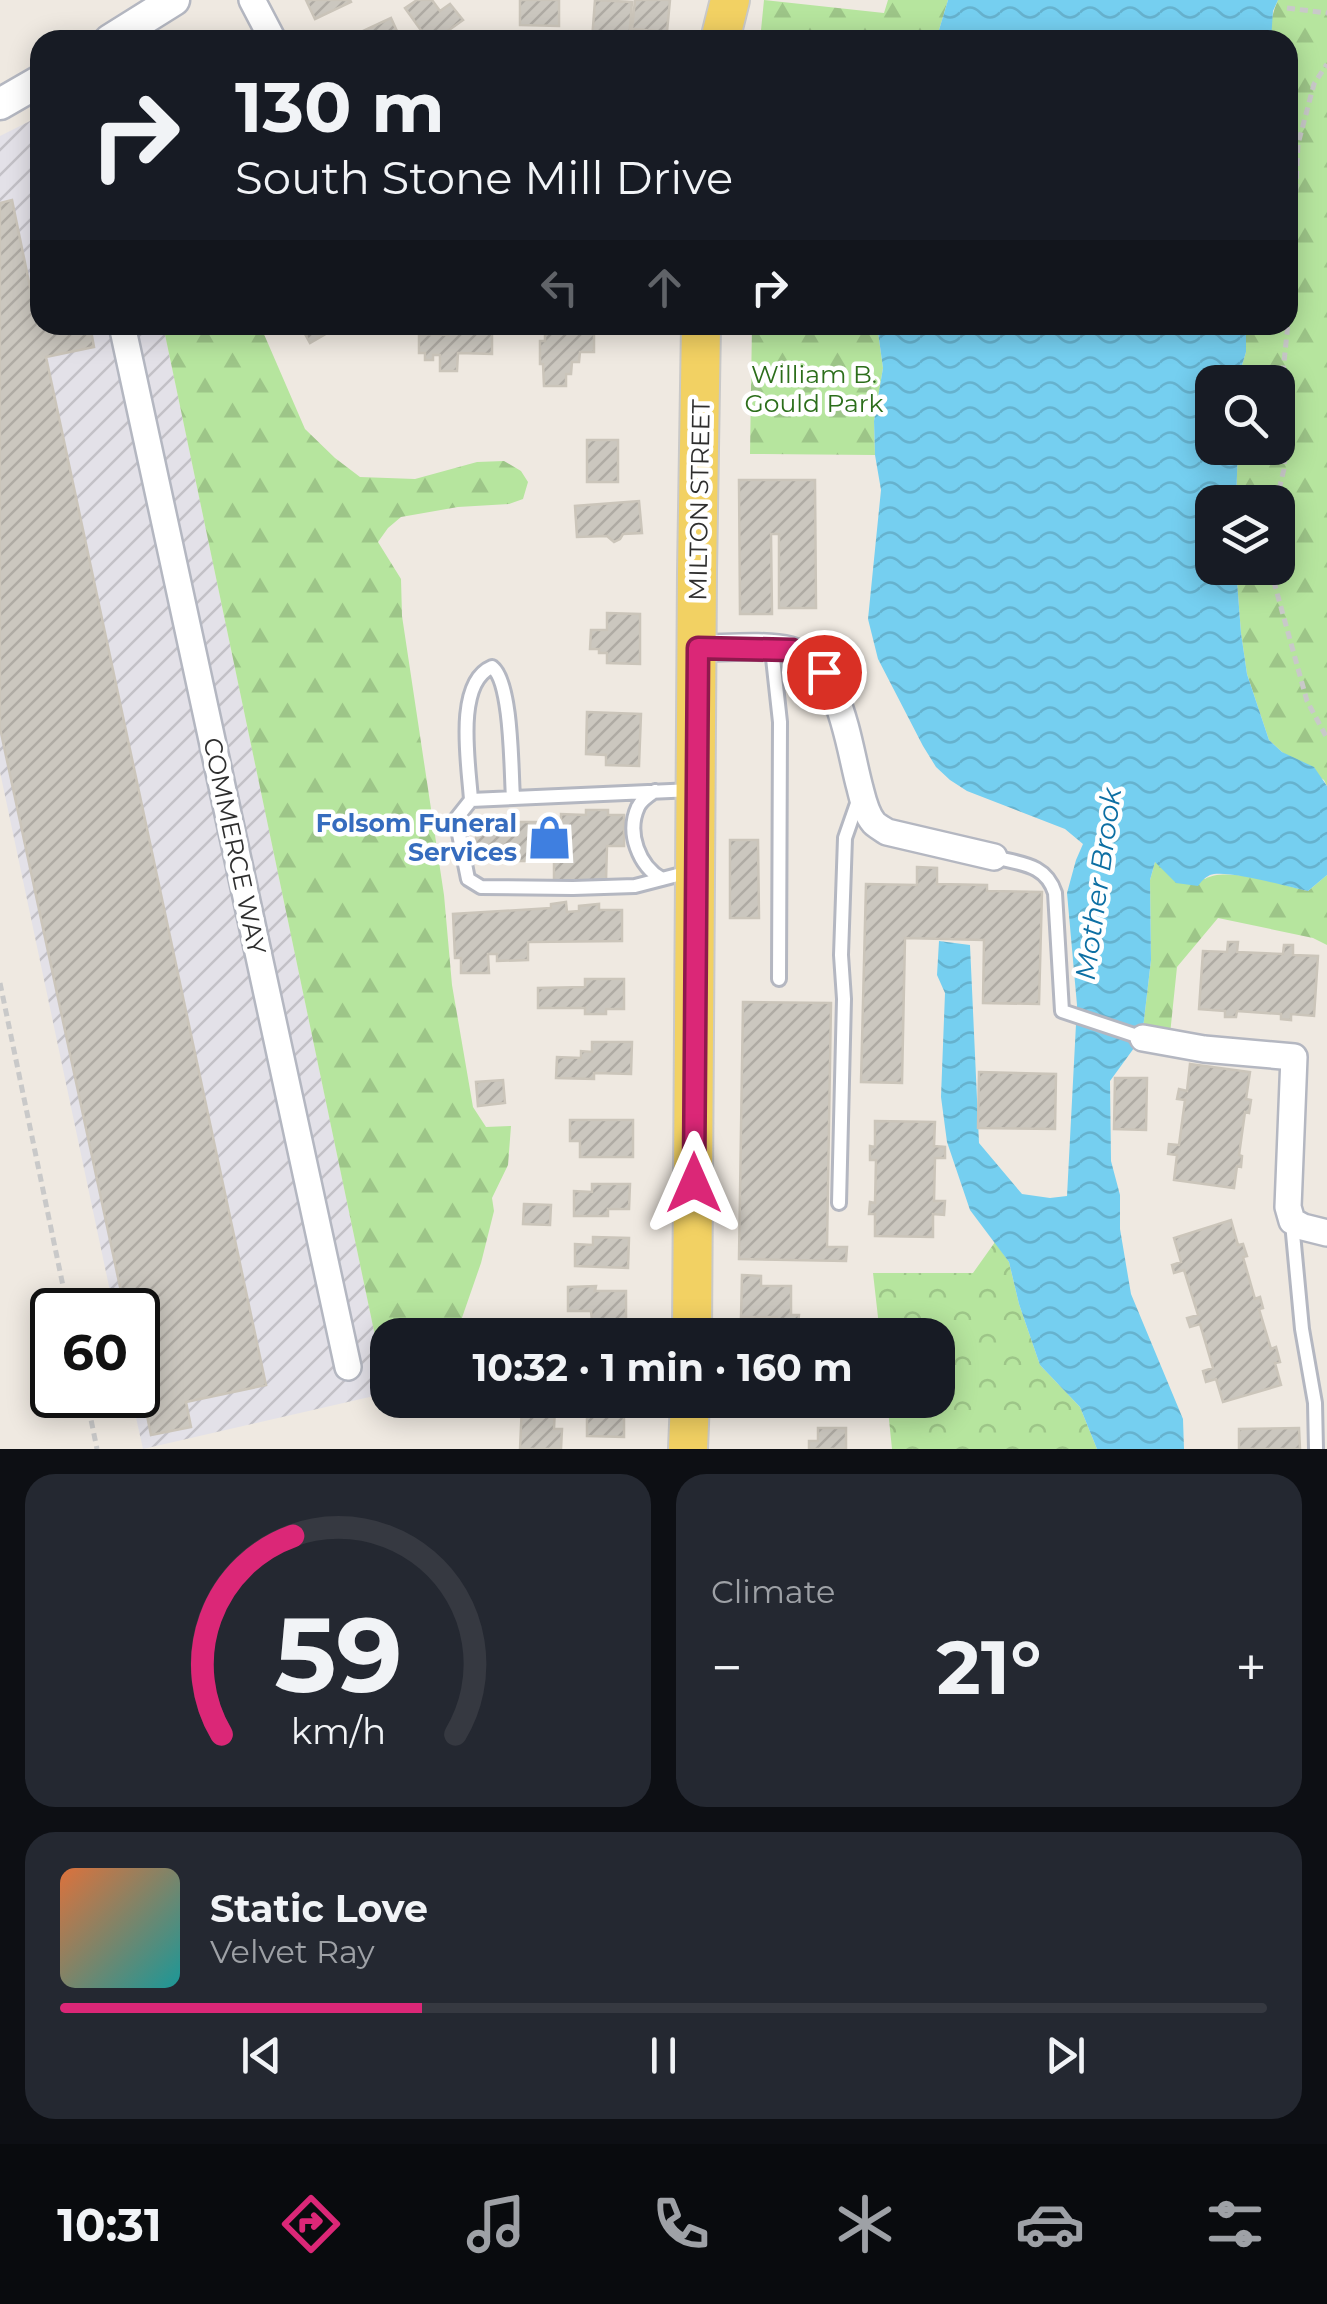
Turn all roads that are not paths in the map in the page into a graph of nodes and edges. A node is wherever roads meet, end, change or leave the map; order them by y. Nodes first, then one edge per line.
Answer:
1 (174, 0) edge
2 (252, 0) edge
3 (710, 0) edge
4 (730, 0) edge
5 (126, 30) edge
6 (268, 30) edge
7 (711, 30) edge
8 (722, 30) edge
9 (30, 87) edge
10 (0, 104) edge
11 (124, 335) edge
12 (702, 335) edge
13 (698, 648) junction
14 (772, 649) junction
15 (697, 790) junction
16 (656, 791) junction
17 (861, 792) junction
18 (513, 798) junction
19 (471, 800) junction
20 (994, 857) joint
21 (679, 875) junction
22 (779, 979) dead end
23 (1143, 1038) joint
24 (839, 1203) dead end
25 (1292, 1221) junction
26 (1327, 1233) edge
27 (692, 1318) edge
28 (348, 1367) dead end
29 (689, 1418) edge
30 (688, 1449) edge
31 (1316, 1449) edge

1 - 5 street
2 - 6 street
3 - 7 main road
4 - 8 main road
9 - 10 street
11 - 28 street, COMMERCE WAY
12 - 13 main road, MILTON STREET
13 - 14 street
13 - 15 main road, MILTON STREET
14 - 17 street
14 - 22 lane
15 - 16 lane
15 - 21 main road, MILTON STREET
16 - 18 lane
16 - 21 lane
17 - 20 street
17 - 24 lane
18 - 19 lane
18 - 19 lane
19 - 21 lane
20 - 23 lane
21 - 27 main road, MILTON STREET
23 - 25 street
25 - 26 street
25 - 31 lane
29 - 30 main road

